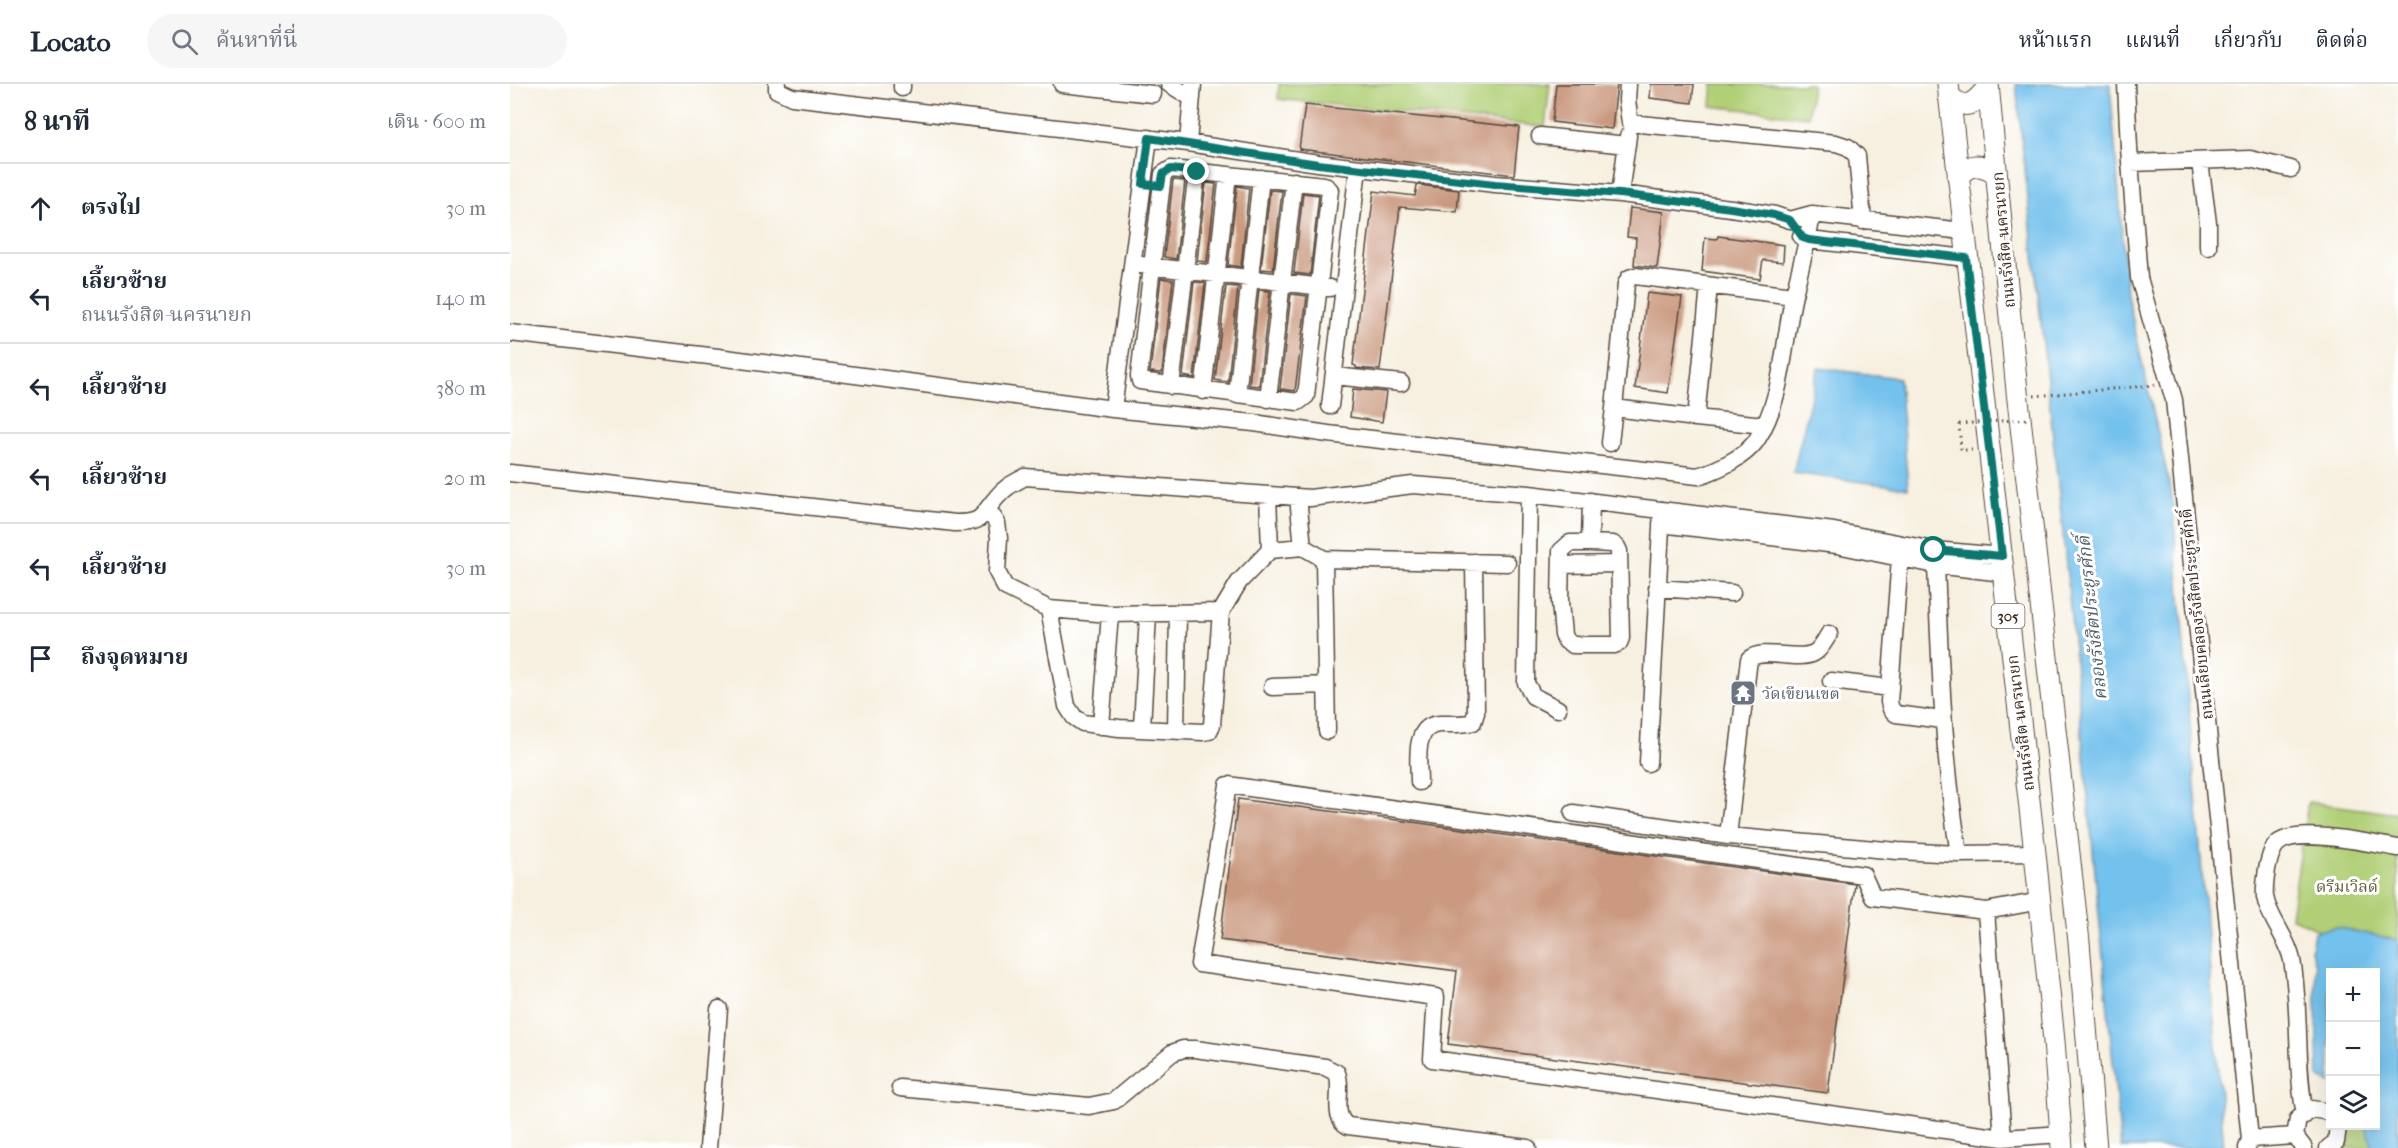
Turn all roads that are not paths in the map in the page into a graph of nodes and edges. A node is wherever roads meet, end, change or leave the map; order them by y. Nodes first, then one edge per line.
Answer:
1 (777, 84) edge
2 (1062, 84) edge
3 (1169, 84) edge
4 (1628, 84) edge
5 (2126, 84) edge
6 (1988, 86) edge
7 (1127, 88) edge
8 (1948, 90) edge
9 (1192, 91) edge
10 (1153, 94) dead end
11 (1630, 123) junction
12 (1540, 136) dead end
13 (1149, 138) junction
14 (1188, 143) junction
15 (1627, 145) junction
16 (2200, 162) junction
17 (2130, 163) junction
18 (1358, 168) junction
19 (2291, 169) dead end
20 (1197, 172) junction
21 (1996, 173) junction
22 (1228, 175) junction
23 (1958, 177) junction
24 (1261, 178) junction
25 (1294, 181) junction
26 (1143, 184) junction
27 (1161, 186) junction
28 (1620, 194) junction
29 (1812, 214) junction
30 (1790, 220) junction
31 (1863, 221) junction
32 (1963, 231) junction
33 (1809, 240) junction
34 (2208, 247) dead end
35 (1966, 258) junction
36 (1133, 263) junction
37 (1151, 266) junction
38 (1186, 270) junction
39 (1217, 274) junction
40 (1251, 279) junction
41 (1284, 282) junction
42 (1709, 286) junction
43 (1320, 287) junction
44 (1343, 290) junction
45 (1794, 296) junction
46 (510, 333) edge
47 (1122, 346) junction
48 (1142, 348) junction
49 (1334, 376) junction
50 (1401, 383) dead end
51 (1171, 386) junction
52 (1203, 391) junction
53 (1237, 395) junction
54 (1268, 399) junction
55 (1330, 406) dead end
56 (1614, 408) junction
57 (1113, 409) junction
58 (1696, 418) junction
59 (1764, 425) junction
60 (1610, 443) dead end
61 (510, 472) edge
62 (1529, 494) junction
63 (1268, 495) junction
64 (1299, 497) junction
65 (1591, 501) junction
66 (989, 511) junction
67 (1661, 517) junction
68 (1590, 543) junction
69 (1303, 547) junction
70 (1270, 550) junction
71 (1900, 558) junction
72 (1324, 560) junction
73 (1474, 562) junction
74 (1507, 563) dead end
75 (1619, 564) junction
76 (1561, 565) junction
77 (1936, 565) junction
78 (2002, 565) junction
79 (1657, 588) junction
80 (1732, 593) dead end
81 (1049, 609) junction
82 (1221, 612) junction
83 (1178, 613) junction
84 (1110, 614) junction
85 (1148, 614) junction
86 (1829, 634) dead end
87 (1831, 681) dead end
88 (1326, 685) junction
89 (1272, 687) dead end
90 (1890, 688) junction
91 (1558, 709) dead end
92 (1942, 720) junction
93 (1101, 726) junction
94 (1142, 728) junction
95 (1176, 730) junction
96 (1327, 731) dead end
97 (1648, 763) dead end
98 (1419, 782) dead end
99 (1573, 813) dead end
100 (1728, 836) junction
101 (2398, 848) edge
102 (2035, 853) junction
103 (1959, 854) junction
104 (2040, 901) junction
105 (1986, 911) junction
106 (719, 1009) dead end
107 (900, 1088) dead end
108 (2326, 1111) edge
109 (2305, 1114) junction
110 (2337, 1130) edge
111 (2003, 1138) junction
112 (2062, 1141) edge
113 (2300, 1142) edge
114 (2248, 1144) edge
115 (708, 1148) edge
116 (1528, 1148) edge
117 (2096, 1148) edge
118 (2328, 1148) edge

1 - 13 street
2 - 7 street
3 - 9 street
4 - 11 street
5 - 17 street, ถนนเลียบคลองรังสิตประยูรศักดิ์
6 - 8 main road
6 - 21 main road, ถนนรังสิต-นครนายก / 305
7 - 10 street
8 - 23 main road, ถนนรังสิต-นครนายก / 305
9 - 14 street
11 - 15 street
11 - 31 street
12 - 15 street
13 - 14 street
13 - 26 street
14 - 18 street
15 - 28 street
16 - 17 street
16 - 19 street
16 - 34 street
17 - 114 street, ถนนเลียบคลองรังสิตประยูรศักดิ์
18 - 28 street
18 - 44 street
20 - 22 street
20 - 27 street
20 - 38 street
21 - 23 main road
21 - 117 main road, ถนนรังสิต-นครนายก / 305
22 - 24 street
22 - 39 street
23 - 32 main road, ถนนรังสิต-นครนายก / 305
24 - 25 street
24 - 40 street
25 - 41 street
25 - 43 street
26 - 27 street
26 - 36 street
27 - 37 street
28 - 30 street
29 - 30 street
29 - 31 street
29 - 33 street
30 - 33 street
31 - 32 street
32 - 35 main road, ถนนรังสิต-นครนายก / 305
33 - 35 street
33 - 45 street
35 - 78 main road, ถนนรังสิต-นครนายก / 305
36 - 37 street
36 - 47 street
37 - 38 street
37 - 48 street
38 - 39 street
38 - 51 street
39 - 40 street
39 - 52 street
40 - 41 street
40 - 53 street
41 - 43 street
41 - 54 street
42 - 45 street
42 - 56 street
42 - 58 street
43 - 44 street
43 - 54 street
44 - 49 street
45 - 59 street
46 - 57 street
47 - 48 street
47 - 57 street
48 - 51 street
49 - 50 street
49 - 55 street
51 - 52 street
52 - 53 street
53 - 54 street
56 - 58 street
56 - 60 street
57 - 59 street
58 - 59 street
61 - 66 street
62 - 64 street
62 - 65 street
62 - 91 street
63 - 64 street
63 - 66 street
63 - 70 street
64 - 69 street
65 - 67 street
65 - 68 street
66 - 81 street
67 - 71 street
67 - 78 street
67 - 79 street
68 - 75 street
68 - 76 street
69 - 70 street
69 - 72 street
70 - 82 street
71 - 77 street
71 - 90 street
72 - 73 street
72 - 88 street
73 - 74 street
73 - 98 street
75 - 76 street
75 - 76 street
77 - 78 street
77 - 92 street
78 - 102 main road, ถนนรังสิต-นครนายก / 305
79 - 80 street
79 - 97 street
81 - 84 street
81 - 93 street
82 - 83 street
82 - 95 street
83 - 85 street
83 - 95 street
84 - 85 street
84 - 93 street
85 - 94 street
86 - 100 street
87 - 90 street
88 - 89 street
88 - 96 street
90 - 92 street
92 - 103 street
93 - 94 street
94 - 95 street
99 - 100 street
100 - 103 street
101 - 109 street
102 - 103 street
102 - 104 main road, ถนนรังสิต-นครนายก / 305
104 - 105 street
104 - 112 main road, ถนนรังสิต-นครนายก / 305
105 - 111 street
105 - 111 street
106 - 115 street
107 - 116 street
108 - 109 street
109 - 113 street
110 - 118 street
111 - 112 street
113 - 114 street

